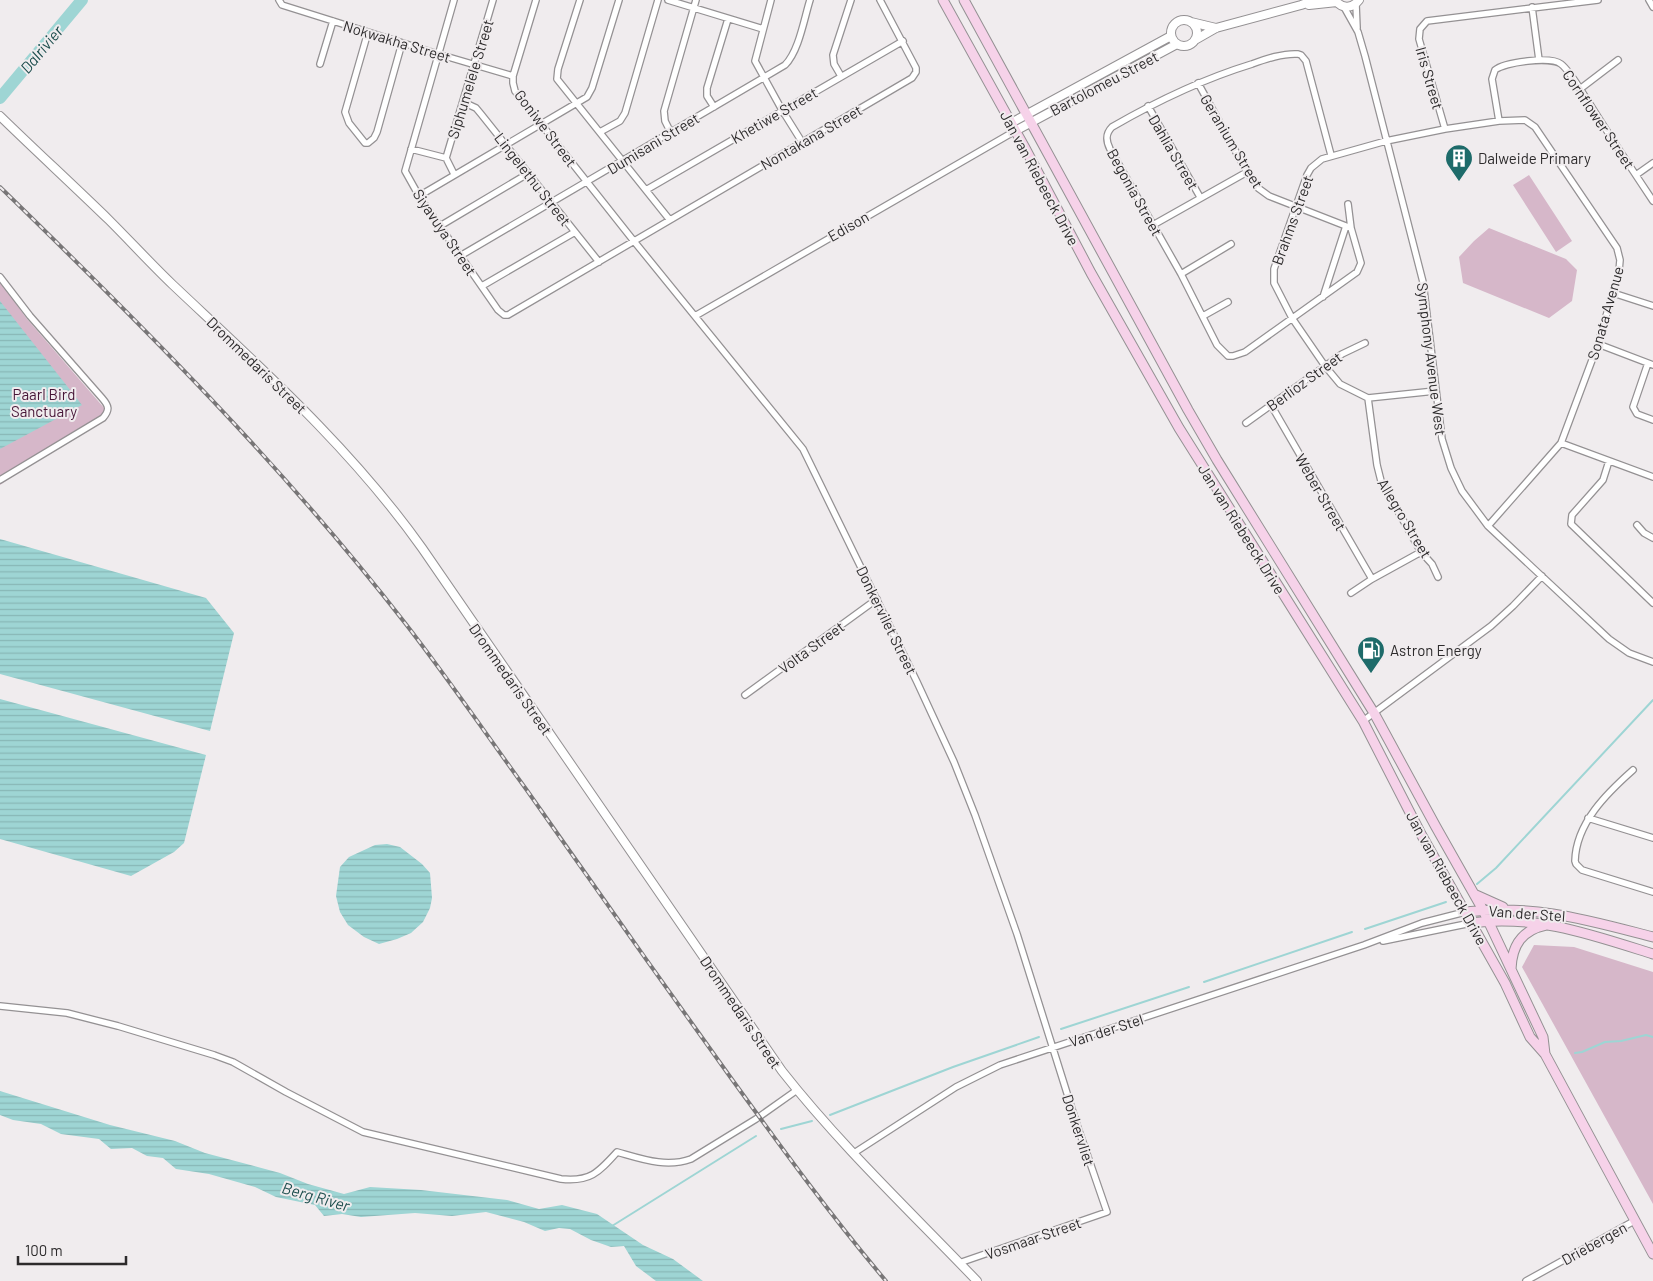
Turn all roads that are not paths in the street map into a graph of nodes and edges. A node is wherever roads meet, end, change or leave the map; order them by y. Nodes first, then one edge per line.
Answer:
1 (454, 0) edge
2 (493, 0) edge
3 (536, 0) edge
4 (580, 0) edge
5 (619, 0) edge
6 (658, 0) edge
7 (668, 0) edge
8 (696, 0) edge
9 (771, 0) edge
10 (810, 0) edge
11 (850, 0) edge
12 (880, 0) edge
13 (943, 0) edge
14 (964, 0) edge
15 (1315, 0) edge
16 (1598, 0) edge
17 (1649, 0) edge
18 (282, 2) edge
19 (1358, 2) edge
20 (1338, 3) edge
21 (1301, 5) junction
22 (1532, 7) junction
23 (1653, 7) edge
24 (693, 8) junction
25 (728, 19) junction
26 (333, 21) junction
27 (1191, 22) junction
28 (1216, 28) junction
29 (763, 29) junction
30 (368, 32) junction
31 (1358, 32) junction
32 (1171, 36) junction
33 (1195, 40) junction
34 (903, 41) junction
35 (402, 43) junction
36 (1177, 44) junction
37 (438, 54) junction
38 (1539, 60) junction
39 (1618, 60) dead end
40 (320, 64) dead end
41 (473, 65) junction
42 (513, 76) junction
43 (840, 76) junction
44 (764, 79) junction
45 (1198, 84) junction
46 (1580, 89) junction
47 (463, 102) junction
48 (576, 103) junction
49 (1148, 106) junction
50 (714, 107) junction
51 (782, 110) junction
52 (0, 116) edge
53 (1030, 117) junction
54 (1499, 121) junction
55 (541, 123) junction
56 (1013, 127) junction
57 (1446, 129) junction
58 (600, 132) junction
59 (671, 133) junction
60 (1386, 140) junction
61 (802, 142) junction
62 (506, 144) junction
63 (411, 149) junction
64 (1331, 155) junction
65 (446, 158) junction
66 (624, 161) junction
67 (1653, 163) edge
68 (1247, 172) junction
69 (529, 173) junction
70 (454, 174) junction
71 (1636, 175) junction
72 (588, 182) junction
73 (646, 190) junction
74 (419, 196) junction
75 (1200, 198) junction
76 (1653, 201) edge
77 (553, 203) junction
78 (1348, 204) dead end
79 (1296, 208) junction
80 (670, 219) junction
81 (1153, 225) junction
82 (440, 226) junction
83 (1348, 227) junction
84 (575, 232) junction
85 (633, 240) junction
86 (1231, 244) dead end
87 (460, 256) junction
88 (599, 262) junction
89 (1181, 274) junction
90 (0, 277) edge
91 (482, 286) junction
92 (1613, 293) junction
93 (1323, 297) junction
94 (1228, 302) dead end
95 (1653, 306) edge
96 (695, 316) junction
97 (1203, 316) junction
98 (1292, 318) junction
99 (1364, 343) dead end
100 (1598, 344) junction
101 (1650, 364) edge
102 (1325, 366) junction
103 (1435, 391) junction
104 (1368, 398) junction
105 (1271, 405) junction
106 (1653, 420) edge
107 (1246, 423) dead end
108 (1561, 442) junction
109 (1609, 461) junction
110 (1653, 477) edge
111 (0, 480) edge
112 (1637, 525) dead end
113 (1488, 526) junction
114 (1653, 538) edge
115 (1422, 552) junction
116 (1542, 576) junction
117 (1438, 577) dead end
118 (1372, 579) junction
119 (1351, 593) dead end
120 (877, 599) junction
121 (1653, 603) edge
122 (1653, 662) edge
123 (745, 695) dead end
124 (1374, 713) junction
125 (1363, 721) junction
126 (1633, 770) dead end
127 (1588, 818) junction
128 (1653, 838) edge
129 (1653, 892) edge
130 (1474, 894) junction
131 (1508, 909) junction
132 (1482, 910) junction
133 (1465, 912) junction
134 (1488, 921) junction
135 (1471, 923) junction
136 (1551, 924) junction
137 (1653, 937) edge
138 (1373, 942) junction
139 (1653, 954) edge
140 (1511, 969) junction
141 (0, 1006) edge
142 (1053, 1047) junction
143 (1545, 1054) junction
144 (797, 1090) junction
145 (854, 1152) junction
146 (1107, 1212) joint
147 (1634, 1221) junction
148 (1653, 1254) edge
149 (959, 1263) junction
150 (977, 1281) edge
151 (1526, 1281) edge

1 - 37 street, Siyavuya Street
2 - 41 street, Siphumelele Street
3 - 42 street, Goniwe Street
4 - 48 street
5 - 48 street
6 - 58 street
7 - 24 street
8 - 24 street
9 - 29 street
10 - 44 street, Dumisani Street
11 - 43 street
12 - 34 street, Nontakana Street
13 - 56 main road, Jan van Riebeeck Drive
14 - 53 main road, Jan van Riebeeck Drive
15 - 21 street
16 - 22 street, Iris Street
17 - 23 street
18 - 26 street, Nokwakha Street
19 - 20 street
19 - 31 street, Symphony Avenue West
20 - 21 street
20 - 31 street, Symphony Avenue West
21 - 28 street, Bartolomeu Street
22 - 38 street
22 - 57 street, Iris Street
24 - 25 street
24 - 59 street
25 - 29 street
25 - 50 street
26 - 30 street, Nokwakha Street
26 - 40 street
27 - 28 street, Bartolomeu Street
27 - 32 street, Bartolomeu Street
27 - 33 street
28 - 33 street, Bartolomeu Street
29 - 44 street
30 - 35 street, Nokwakha Street
30 - 35 street
31 - 60 street, Symphony Avenue West
32 - 36 street, Bartolomeu Street
32 - 53 street, Bartolomeu Street
33 - 36 street, Bartolomeu Street
34 - 43 street, Khetiwe Street
34 - 61 street, Nontakana Street
35 - 37 street, Nokwakha Street
36 - 53 street, Bartolomeu Street
37 - 41 street, Nokwakha Street
37 - 63 street, Siyavuya Street
38 - 46 street, Cornflower Street
38 - 54 street, Cornflower Street
39 - 46 street
41 - 42 street, Nokwakha Street
41 - 47 street, Siphumelele Street
42 - 55 street, Goniwe Street
43 - 51 street, Khetiwe Street
44 - 50 street, Dumisani Street
44 - 51 street
45 - 49 street, Begonia Street
45 - 64 street, Begonia Street
45 - 68 street, Geranium Street
46 - 71 street, Cornflower Street
47 - 62 street, Lingelethu Street
47 - 65 street, Siphumelele Street
48 - 55 street
48 - 58 street
49 - 75 street, Dahlia Street
49 - 81 street, Begonia Street
50 - 59 street, Dumisani Street
51 - 61 street
51 - 73 street, Khetiwe Street
52 - 144 street, Drommedaris Street
53 - 56 street
53 - 124 main road, Jan van Riebeeck Drive
54 - 57 street, Sonata Avenue
54 - 92 street, Sonata Avenue
55 - 62 street
55 - 72 street, Goniwe Street
56 - 96 street, Edison
56 - 125 main road, Jan van Riebeeck Drive
57 - 60 street, Sonata Avenue
58 - 66 street
59 - 66 street, Dumisani Street
60 - 64 street, Brahms Street
60 - 103 street, Symphony Avenue West
61 - 80 street, Nontakana Street
62 - 69 street, Lingelethu Street
62 - 70 street
63 - 65 street
63 - 74 street, Siyavuya Street
64 - 79 street, Brahms Street
65 - 70 street
66 - 72 street, Dumisani Street
66 - 73 street
67 - 71 street
68 - 75 street
68 - 79 street, Geranium Street
69 - 77 street, Lingelethu Street
69 - 82 street
70 - 74 street
71 - 76 street, Cornflower Street
72 - 77 street, Dumisani Street
72 - 85 street, Goniwe Street
73 - 80 street
74 - 82 street, Siyavuya Street
75 - 81 street
77 - 84 street, Lingelethu Street
77 - 87 street, Dumisani Street
78 - 83 street
79 - 83 street, Geranium Street
79 - 98 street, Brahms Street
80 - 85 street, Nontakana Street
81 - 89 street, Begonia Street
82 - 87 street, Siyavuya Street
83 - 93 street
83 - 93 street
84 - 88 street, Lingelethu Street
84 - 91 street
85 - 88 street, Siyavuya Street
85 - 96 street, Donkervilet Street
86 - 89 street
87 - 91 street, Siyavuya Street
88 - 91 street, Siyavuya Street
89 - 97 street, Begonia Street
90 - 111 street
92 - 95 street
92 - 100 street, Sonata Avenue
93 - 98 street
94 - 97 street
96 - 120 street, Donkervilet Street
97 - 98 street, Begonia Street
98 - 102 street, Brahms Street
99 - 102 street, Berlioz Street
100 - 101 street
100 - 108 street, Sonata Avenue
101 - 106 street
102 - 104 street, Brahms Street
102 - 105 street, Berlioz Street
103 - 104 street
103 - 113 street, Symphony Avenue West
104 - 115 street, Allegro Street
105 - 107 street, Berlioz Street
105 - 118 street, Weber Street
108 - 109 street
108 - 113 street, Sonata Avenue
109 - 110 street
109 - 121 street
112 - 114 street
113 - 116 street, Symphony Avenue West
115 - 117 street, Allegro Street
115 - 118 street
116 - 122 street, Symphony Avenue West
116 - 124 street
118 - 119 street
120 - 123 street, Volta Street
120 - 142 street, Donkervilet Street
124 - 125 street
124 - 130 main road, Jan van Riebeeck Drive
125 - 133 main road, Jan van Riebeeck Drive
126 - 127 street
127 - 128 street
127 - 129 street
130 - 131 main road
130 - 132 main road, Jan van Riebeeck Drive
131 - 132 main road, Van der Stel
131 - 137 main road, Van der Stel
132 - 133 main road, Van der Stel
132 - 134 main road, Jan van Riebeeck Drive
133 - 135 main road, Jan van Riebeeck Drive
133 - 138 street, Van der Stel
134 - 135 main road, Van der Stel
134 - 136 main road, Van der Stel
134 - 140 main road, Jan van Riebeeck Drive
135 - 138 street, Van der Stel
135 - 143 main road, Jan van Riebeeck Drive
136 - 139 main road, Van der Stel
136 - 140 main road
138 - 142 street, Van der Stel
140 - 143 main road, Jan van Riebeeck Drive
141 - 144 street
142 - 145 street, Van der Stel
142 - 146 street, Donkervliet
143 - 147 main road, Jan van Riebeeck Drive
144 - 145 street, Drommedaris Street
145 - 149 street, Drommedaris Street
146 - 149 street, Vosmaar Street
147 - 148 main road, Jan van Riebeeck Drive
147 - 151 street, Driebergen
149 - 150 street, Drommedaris Street

